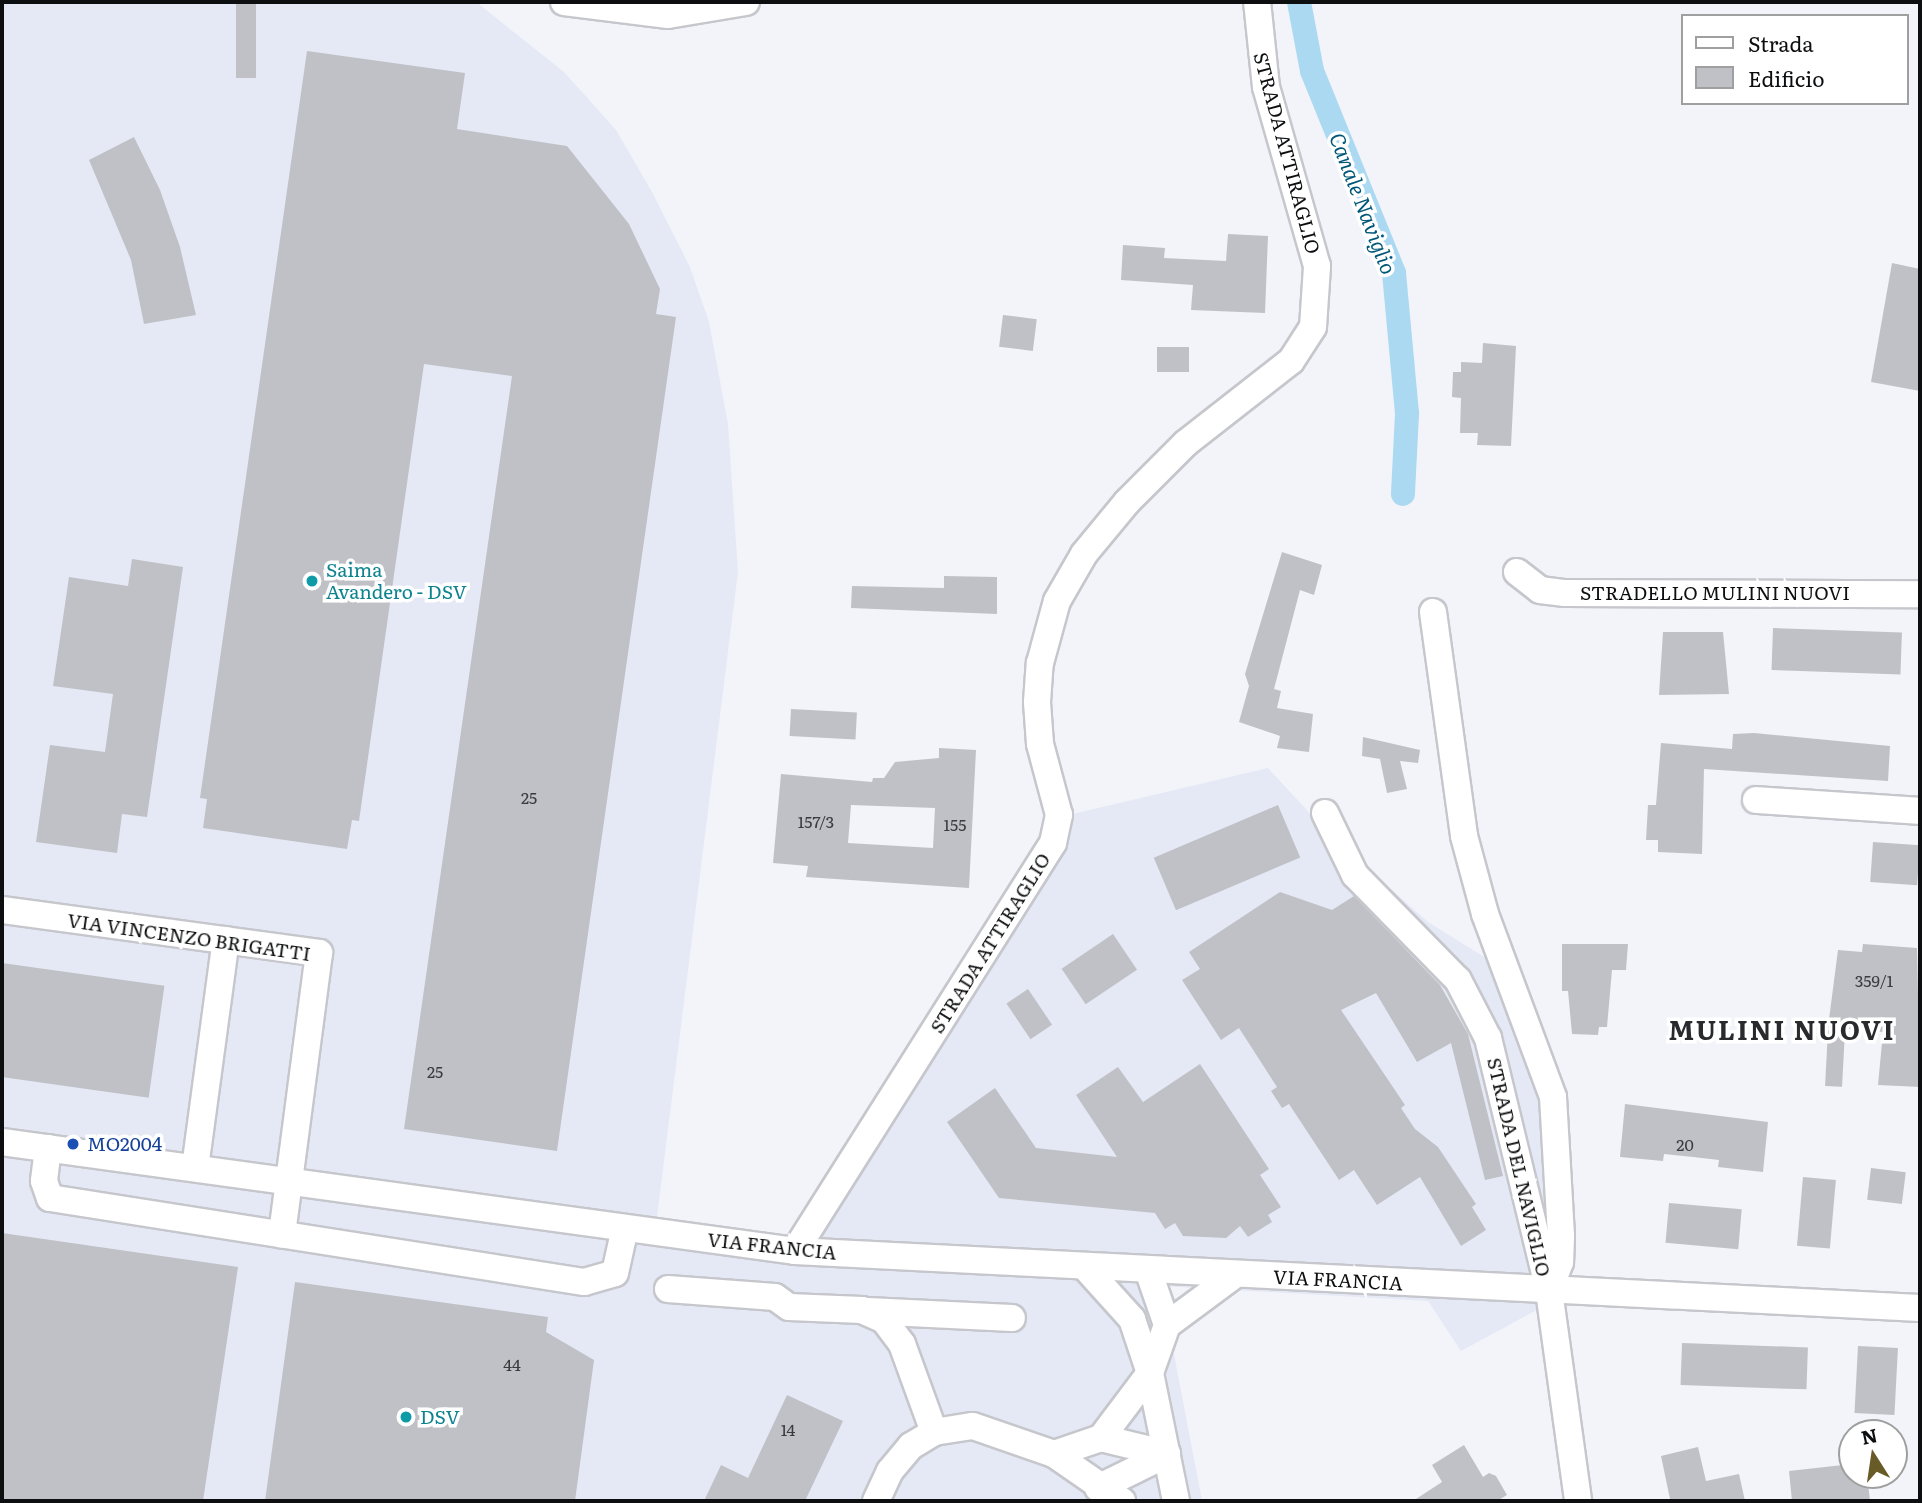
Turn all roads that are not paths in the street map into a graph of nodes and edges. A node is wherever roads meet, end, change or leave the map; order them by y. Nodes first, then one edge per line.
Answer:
1 (564, 2) edge
2 (747, 2) edge
3 (1257, 2) edge
4 (1517, 572) dead end
5 (1920, 594) edge
6 (1433, 612) dead end
7 (1756, 800) dead end
8 (1920, 811) edge
9 (1325, 813) dead end
10 (2, 910) edge
11 (226, 940) junction
12 (2, 1142) edge
13 (48, 1148) junction
14 (195, 1168) junction
15 (286, 1181) junction
16 (625, 1228) junction
17 (282, 1235) junction
18 (795, 1251) junction
19 (1085, 1266) junction
20 (1148, 1270) junction
21 (1236, 1275) junction
22 (668, 1289) dead end
23 (1549, 1291) junction
24 (1920, 1308) edge
25 (862, 1310) junction
26 (1012, 1318) dead end
27 (1132, 1320) junction
28 (1167, 1325) junction
29 (1150, 1373) junction
30 (933, 1432) junction
31 (1101, 1438) junction
32 (1054, 1454) junction
33 (1167, 1454) junction
34 (1098, 1488) junction
35 (876, 1501) edge
36 (1122, 1501) edge
37 (1176, 1501) edge
38 (1577, 1501) edge

1 - 2 street
3 - 18 street, STRADA ATTIRAGLIO
4 - 5 street, STRADELLO MULINI NUOVI
6 - 23 street
7 - 8 street
9 - 23 street, STRADA DEL NAVIGLIO
10 - 11 street, VIA VINCENZO BRIGATTI
11 - 14 street
11 - 15 street, VIA VINCENZO BRIGATTI
12 - 13 street, VIA FRANCIA
13 - 14 street, VIA FRANCIA
13 - 17 street
14 - 15 street, VIA FRANCIA
15 - 16 street, VIA FRANCIA
15 - 17 street
16 - 17 street
16 - 18 street, VIA FRANCIA
18 - 19 street, VIA FRANCIA
19 - 20 street, VIA FRANCIA
19 - 27 street
20 - 21 street, VIA FRANCIA
20 - 27 street
20 - 28 street
21 - 23 street, VIA FRANCIA
21 - 28 street
22 - 25 street
23 - 24 street, STRADA DEL NAVIGLIO
23 - 38 street
25 - 26 street
25 - 30 street
27 - 29 street
28 - 29 street
29 - 31 street
29 - 33 street
30 - 32 street
30 - 35 street
31 - 32 street
31 - 33 street
32 - 34 street
33 - 34 street
33 - 37 street
34 - 36 street

